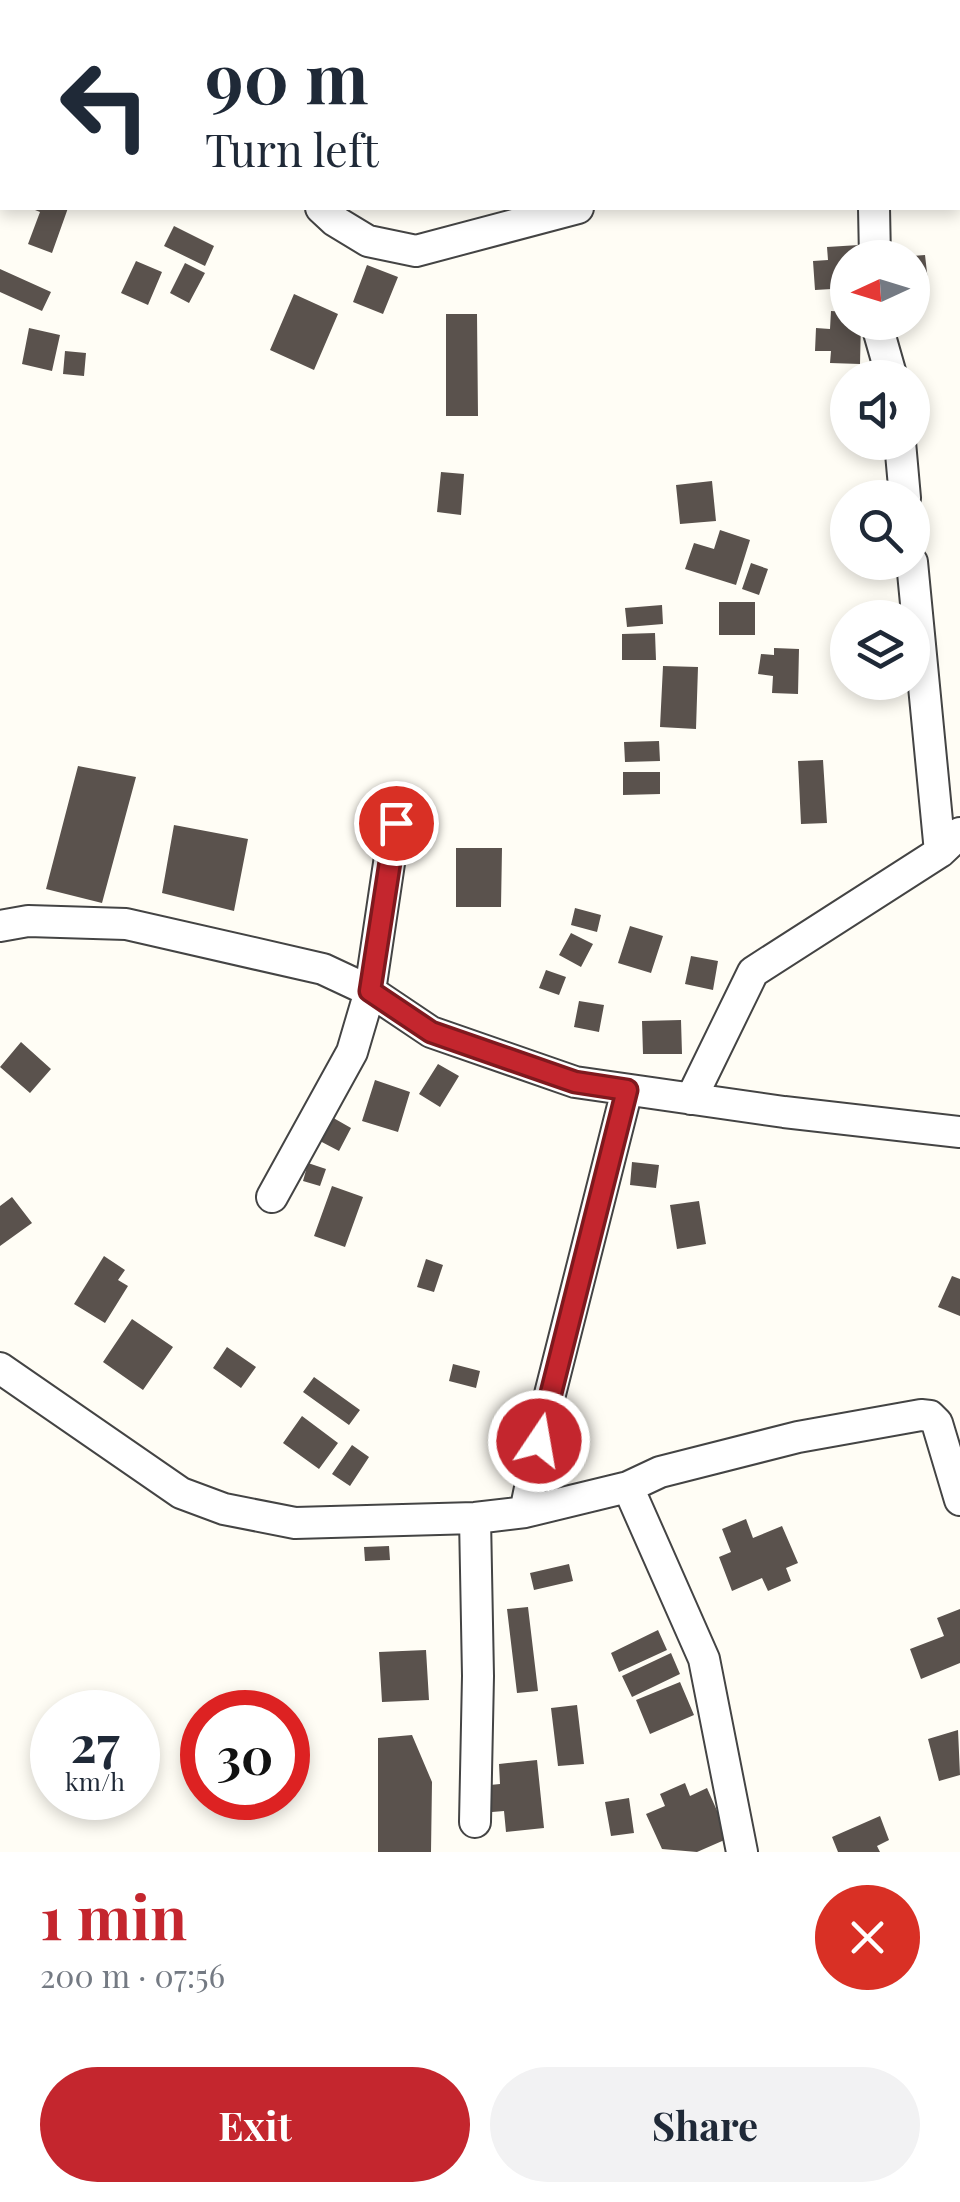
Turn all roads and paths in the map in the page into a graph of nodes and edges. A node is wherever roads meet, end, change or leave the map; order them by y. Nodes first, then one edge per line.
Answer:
1 (323, 210) edge
2 (500, 210) edge
3 (571, 210) edge
4 (874, 210) edge
5 (474, 237) junction
6 (875, 240) edge
7 (914, 580) edge
8 (396, 823) dead end
9 (950, 843) edge
10 (0, 926) edge
11 (370, 991) junction
12 (627, 1090) junction
13 (691, 1099) junction
14 (960, 1132) edge
15 (272, 1197) dead end
16 (0, 1368) edge
17 (628, 1487) junction
18 (960, 1500) edge
19 (525, 1512) junction
20 (475, 1518) junction
21 (475, 1822) dead end
22 (742, 1852) edge

1 - 5 street
2 - 5 street
3 - 5 street
4 - 6 street
7 - 9 street
8 - 11 street
9 - 13 street
10 - 11 street
11 - 12 street
11 - 15 street
12 - 13 street
12 - 19 street
13 - 14 street
16 - 20 street
17 - 18 street
17 - 19 street
17 - 22 street
19 - 20 street
20 - 21 street

